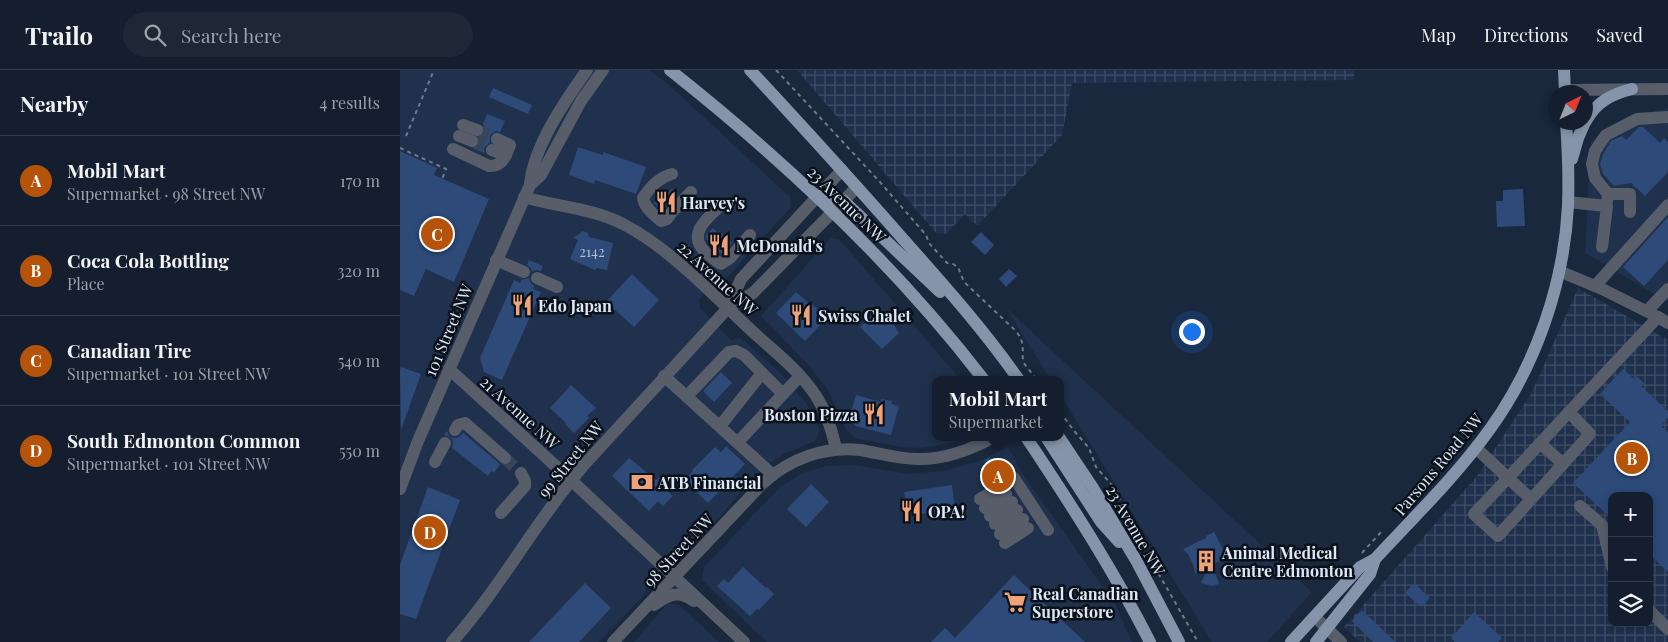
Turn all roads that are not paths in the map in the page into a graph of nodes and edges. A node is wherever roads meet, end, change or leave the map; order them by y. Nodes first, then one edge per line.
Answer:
1 (587, 70) edge
2 (603, 70) edge
3 (670, 70) edge
4 (750, 70) edge
5 (1564, 70) edge
6 (1565, 85) edge
7 (1632, 89) junction
8 (1668, 89) edge
9 (1593, 90) edge
10 (1593, 110) edge
11 (1668, 117) edge
12 (461, 130) dead end
13 (1566, 130) edge
14 (1582, 130) edge
15 (474, 136) tunnel mouth
16 (495, 144) tunnel mouth
17 (453, 149) dead end
18 (842, 170) junction
19 (1569, 172) junction
20 (672, 174) dead end
21 (530, 185) junction
22 (857, 187) junction
23 (691, 192) dead end
24 (817, 196) junction
25 (524, 197) junction
26 (844, 200) junction
27 (1607, 200) junction
28 (1568, 202) junction
29 (1668, 205) edge
30 (722, 208) dead end
31 (833, 212) junction
32 (1630, 212) dead end
33 (750, 235) dead end
34 (1602, 247) dead end
35 (496, 260) junction
36 (1559, 271) junction
37 (524, 272) dead end
38 (537, 278) dead end
39 (1595, 286) junction
40 (557, 287) dead end
41 (1668, 289) edge
42 (728, 308) junction
43 (1658, 317) edge
44 (987, 337) junction
45 (449, 370) junction
46 (762, 373) junction
47 (664, 376) junction
48 (800, 376) junction
49 (981, 376) edge
50 (1016, 376) edge
51 (784, 394) junction
52 (687, 396) junction
53 (1569, 412) junction
54 (720, 426) junction
55 (455, 430) dead end
56 (986, 441) edge
57 (1029, 441) edge
58 (1049, 441) edge
59 (1062, 441) edge
60 (738, 442) junction
61 (444, 443) dead end
62 (1540, 443) junction
63 (1476, 448) junction
64 (836, 449) junction
65 (505, 458) tunnel mouth
66 (435, 462) dead end
67 (1563, 464) junction
68 (521, 472) dead end
69 (773, 475) junction
70 (1508, 478) junction
71 (571, 480) junction
72 (400, 489) edge
73 (1531, 500) junction
74 (1022, 504) junction
75 (1580, 506) dead end
76 (501, 513) dead end
77 (992, 521) junction
78 (1608, 550) edge
79 (1376, 559) junction
80 (1137, 562) junction
81 (1145, 575) junction
82 (674, 577) junction
83 (1135, 613) junction
84 (1653, 614) edge
85 (634, 620) junction
86 (720, 620) junction
87 (1312, 621) junction
88 (1327, 629) junction
89 (1668, 629) edge
90 (452, 642) edge
91 (613, 642) edge
92 (744, 642) edge
93 (1150, 642) edge
94 (1159, 642) edge
95 (1179, 642) edge
96 (1188, 642) edge
97 (1291, 642) edge
98 (1299, 642) edge
99 (1316, 642) edge
100 (1341, 642) edge

1 - 21 street, 101 Street NW
2 - 21 street, 101 Street NW
3 - 24 main road, 23 Avenue NW
4 - 18 main road, 23 Avenue NW
5 - 6 main road
7 - 8 street
7 - 9 street
7 - 10 main road
11 - 27 street
12 - 15 street
13 - 19 main road, Parsons Road NW
14 - 19 main road
16 - 17 street
18 - 22 main road, 23 Avenue NW
18 - 24 street, 99 Street NW
19 - 28 main road, Parsons Road NW
20 - 23 street
21 - 25 street, 101 Street NW
22 - 26 street, 99 Street NW
22 - 44 main road, 23 Avenue NW
24 - 26 main road
24 - 31 main road, 23 Avenue NW
24 - 42 street, 99 Street NW
25 - 35 street, 101 Street NW
25 - 42 street, 22 Avenue NW
26 - 31 street, 99 Street NW
26 - 44 main road
27 - 28 street
27 - 32 street
27 - 34 street
28 - 36 main road, Parsons Road NW
29 - 39 street
30 - 33 street
31 - 42 street, 99 Street NW
31 - 49 main road, 23 Avenue NW
35 - 37 street
35 - 45 street, 101 Street NW
36 - 39 street
36 - 63 main road, Parsons Road NW
38 - 40 street
39 - 43 street
41 - 43 street
42 - 47 street, 99 Street NW
42 - 48 street, 22 Avenue NW
43 - 53 street
44 - 50 main road, 23 Avenue NW
45 - 71 street, 21 Avenue NW
45 - 72 street, 101 Street NW
46 - 51 street
46 - 52 street
46 - 54 street
47 - 52 street
47 - 71 street, 99 Street NW
48 - 51 street
48 - 64 street, 22 Avenue NW
51 - 60 street
52 - 54 street
53 - 62 street
53 - 67 street
54 - 60 street
55 - 65 street
56 - 64 street, 98 Street NW
57 - 83 main road
58 - 80 main road
59 - 80 main road, 23 Avenue NW
60 - 69 street
61 - 66 street
62 - 67 street
62 - 70 street
63 - 70 street
63 - 79 main road, Parsons Road NW
64 - 69 street, 98 Street NW
67 - 73 street
68 - 76 street
69 - 82 street, 98 Street NW
70 - 73 street
70 - 73 street
71 - 82 street, 21 Avenue NW
71 - 90 street, 99 Street NW
74 - 77 street
74 - 77 street
74 - 77 street
75 - 78 street
79 - 87 main road, Parsons Road NW
79 - 88 main road, Parsons Road NW
80 - 81 main road, 23 Avenue NW
81 - 95 main road, 23 Avenue NW
81 - 96 main road
82 - 85 street, 98 Street NW
82 - 86 street, 21 Avenue NW
83 - 93 main road
83 - 94 main road
84 - 89 street
85 - 86 street
85 - 91 street, 98 Street NW
86 - 92 street, 21 Avenue NW
87 - 88 street
87 - 97 main road, Parsons Road NW
87 - 98 main road
88 - 99 main road, Parsons Road NW
88 - 100 street

